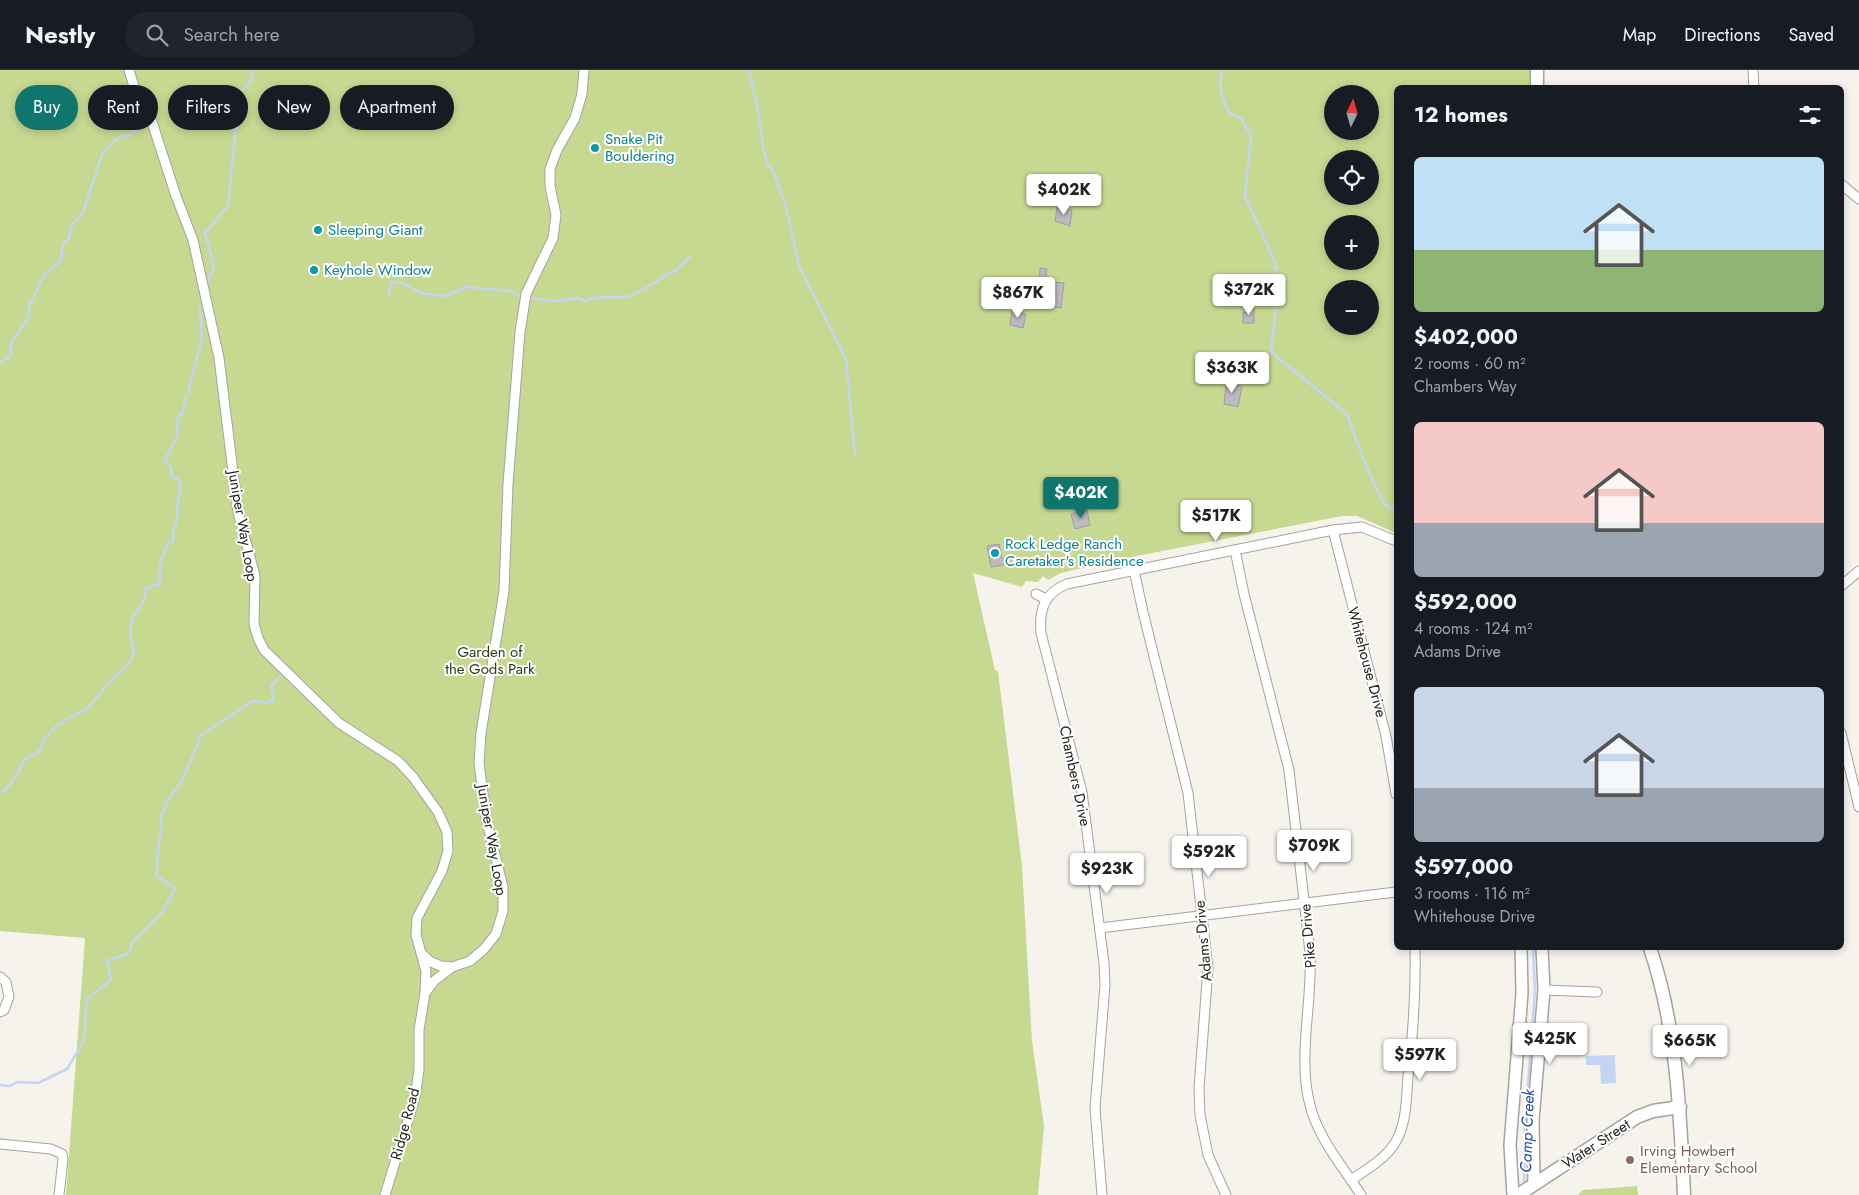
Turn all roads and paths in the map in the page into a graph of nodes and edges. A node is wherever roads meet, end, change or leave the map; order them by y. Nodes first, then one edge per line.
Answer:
1 (129, 70) edge
2 (584, 70) edge
3 (1537, 70) edge
4 (1753, 70) edge
5 (1537, 85) edge
6 (1754, 85) edge
7 (1844, 186) edge
8 (1859, 199) edge
9 (1333, 530) junction
10 (1394, 539) edge
11 (1235, 550) junction
12 (1134, 570) junction
13 (1859, 571) edge
14 (1844, 584) edge
15 (1036, 594) dead end
16 (1046, 599) junction
17 (1844, 745) edge
18 (1394, 782) edge
19 (1859, 806) edge
20 (1394, 892) edge
21 (1305, 902) junction
22 (1202, 915) junction
23 (1100, 928) junction
24 (1415, 950) edge
25 (1521, 950) edge
26 (1542, 950) edge
27 (1651, 950) edge
28 (422, 954) junction
29 (452, 967) junction
30 (0, 977) edge
31 (1544, 990) junction
32 (426, 992) junction
33 (1597, 992) dead end
34 (0, 1012) edge
35 (1680, 1107) junction
36 (0, 1144) edge
37 (1351, 1180) junction
38 (1534, 1190) edge
39 (59, 1195) edge
40 (385, 1195) edge
41 (1102, 1195) edge
42 (1226, 1195) edge
43 (1361, 1195) edge
44 (1513, 1195) edge
45 (1518, 1195) edge
46 (1684, 1195) edge

1 - 28 street, Juniper Way Loop
2 - 29 street, Juniper Way Loop
3 - 5 main road
4 - 6 street
7 - 8 street
9 - 10 street
9 - 11 street
9 - 18 street, Whitehouse Drive
11 - 12 street
11 - 21 street, Pike Drive
12 - 16 street
12 - 22 street, Adams Drive
13 - 14 street
15 - 16 street
16 - 23 street, Chambers Drive
17 - 19 street
20 - 21 street
21 - 22 street
21 - 37 street, Pike Drive
22 - 23 street
22 - 42 street, Adams Drive
23 - 41 street, Chambers Drive
24 - 37 street
25 - 44 street
26 - 31 street
27 - 35 main road
28 - 29 street
28 - 32 street, Ridge Road
29 - 32 street
30 - 34 street
31 - 33 street
31 - 38 street
32 - 40 street, Ridge Road
35 - 38 main road, Water Street
35 - 46 main road
36 - 39 street
37 - 43 street, Pike Drive
38 - 45 main road, Water Street

